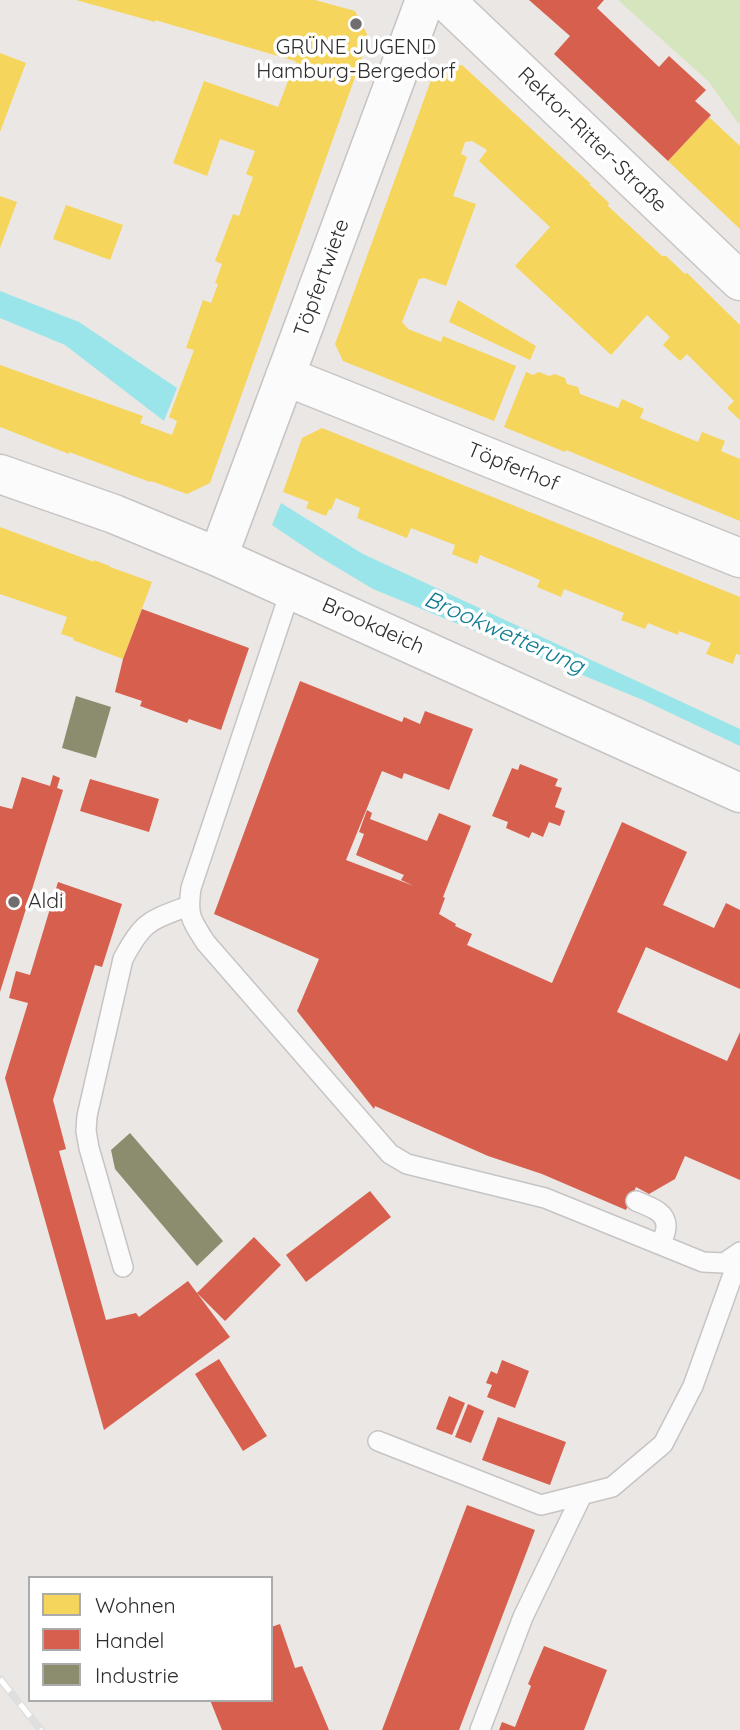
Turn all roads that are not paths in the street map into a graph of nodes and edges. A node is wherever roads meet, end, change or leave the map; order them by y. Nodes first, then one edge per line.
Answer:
1 (425, 0) edge
2 (445, 0) edge
3 (740, 281) edge
4 (285, 376) junction
5 (0, 474) edge
6 (218, 557) junction
7 (740, 558) edge
8 (290, 589) junction
9 (740, 793) edge
10 (188, 906) junction
11 (636, 1201) dead end
12 (661, 1245) junction
13 (740, 1254) edge
14 (123, 1267) dead end
15 (378, 1441) dead end
16 (582, 1495) junction
17 (480, 1730) edge

1 - 4 street, Töpfertwiete
2 - 3 street, Rektor-Ritter-Straße
4 - 6 street, Töpfertwiete
4 - 7 street, Töpferhof
5 - 6 street, Brookdeich
6 - 8 street, Brookdeich
8 - 9 street, Brookdeich
8 - 10 lane
10 - 12 lane
10 - 14 lane
11 - 12 lane
12 - 13 lane
13 - 16 lane
15 - 16 lane
16 - 17 lane

